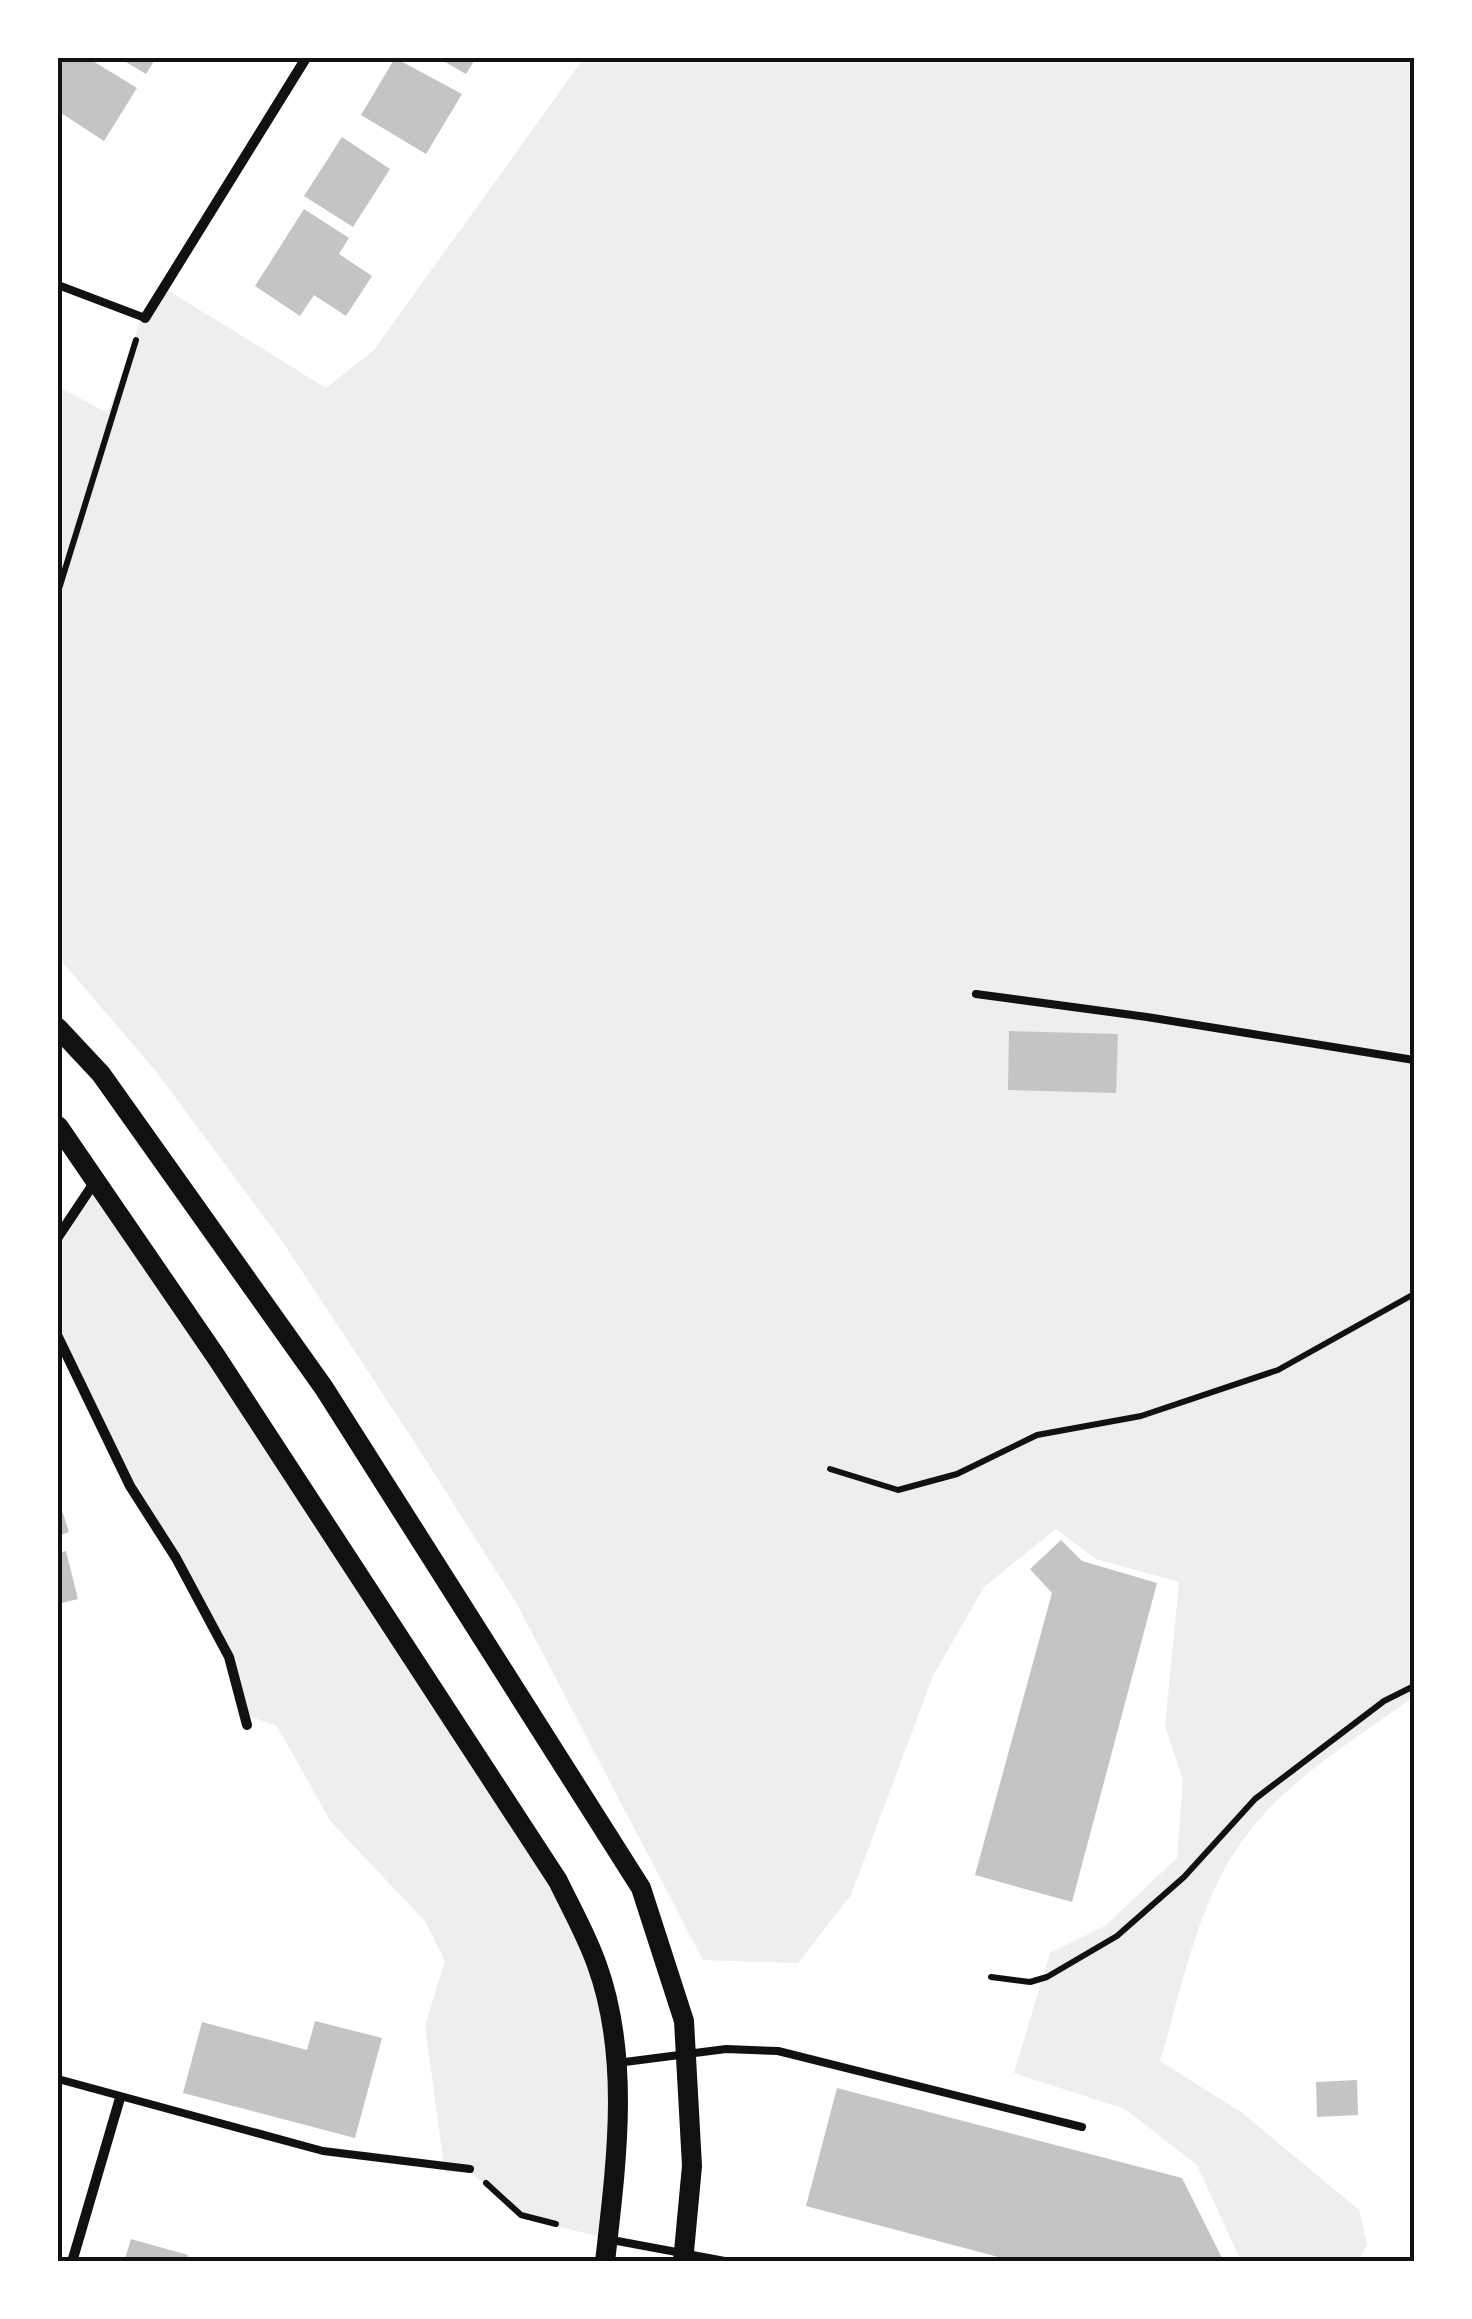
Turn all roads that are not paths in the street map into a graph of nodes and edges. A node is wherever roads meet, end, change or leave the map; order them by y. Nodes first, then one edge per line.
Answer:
1 (306, 58) edge
2 (58, 284) edge
3 (145, 318) joint
4 (976, 994) dead end
5 (58, 1028) edge
6 (1414, 1060) edge
7 (58, 1126) edge
8 (97, 1180) junction
9 (58, 1237) edge
10 (58, 1337) edge
11 (248, 1725) dead end
12 (686, 2053) junction
13 (616, 2063) junction
14 (58, 2079) edge
15 (120, 2098) junction
16 (1082, 2127) dead end
17 (470, 2169) road end
18 (608, 2239) junction
19 (683, 2258) edge
20 (72, 2262) edge
21 (605, 2262) edge
22 (730, 2262) edge

1 - 3 street
2 - 3 lane
4 - 6 lane
5 - 12 main road
7 - 8 main road
8 - 9 street
8 - 13 main road
10 - 11 street
12 - 13 lane
12 - 16 lane
12 - 19 main road
13 - 18 main road
14 - 15 lane
15 - 17 lane
15 - 20 street
18 - 19 lane
18 - 21 main road
19 - 22 lane

